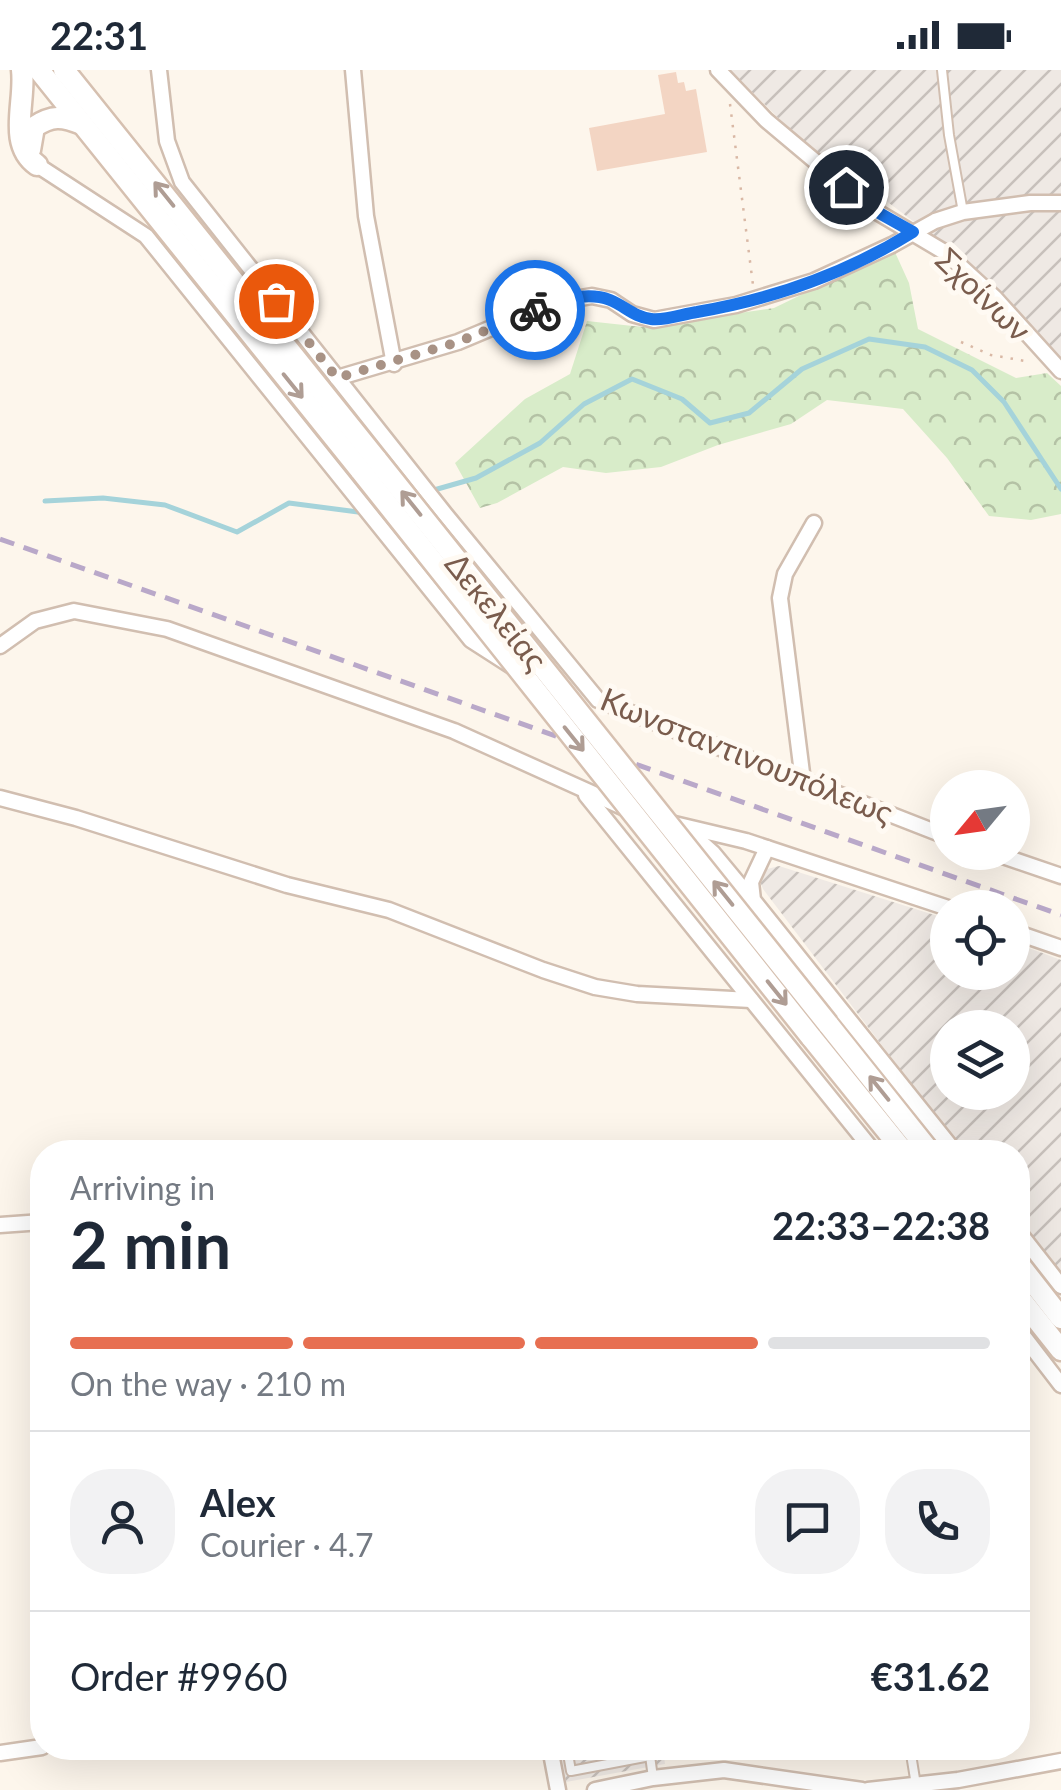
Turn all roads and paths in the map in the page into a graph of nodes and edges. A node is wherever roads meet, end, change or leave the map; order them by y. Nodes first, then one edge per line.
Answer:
1 (22, 70) edge
2 (39, 70) edge
3 (64, 70) edge
4 (159, 70) edge
5 (353, 70) edge
6 (718, 70) edge
7 (942, 70) edge
8 (729, 82) junction
9 (84, 125) junction
10 (38, 165) junction
11 (1061, 203) edge
12 (963, 212) junction
13 (913, 232) junction
14 (755, 300) junction
15 (961, 342) dead end
16 (394, 364) junction
17 (1057, 366) edge
18 (337, 378) junction
19 (361, 472) junction
20 (814, 523) dead end
21 (543, 635) junction
22 (0, 646) edge
23 (528, 675) junction
24 (598, 700) junction
25 (802, 781) junction
26 (581, 790) junction
27 (0, 798) edge
28 (682, 826) junction
29 (930, 829) edge
30 (766, 848) junction
31 (1030, 865) edge
32 (1061, 876) edge
33 (753, 900) junction
34 (930, 902) edge
35 (1030, 937) edge
36 (1061, 948) edge
37 (751, 1000) junction
38 (819, 1030) junction
39 (864, 1140) edge
40 (896, 1140) edge
41 (919, 1140) edge
42 (945, 1140) edge
43 (30, 1223) edge
44 (0, 1225) edge
45 (1030, 1246) edge
46 (1030, 1278) edge
47 (1061, 1286) edge
48 (1030, 1311) edge
49 (1061, 1318) edge
50 (1030, 1345) edge
51 (1061, 1350) edge
52 (1061, 1385) edge
53 (30, 1749) edge
54 (0, 1753) edge
55 (552, 1760) edge
56 (569, 1760) edge
57 (617, 1760) edge
58 (651, 1760) edge
59 (912, 1760) edge
60 (1061, 1762) edge
61 (653, 1778) junction
62 (916, 1785) junction
63 (959, 1785) edge
64 (558, 1790) edge
65 (595, 1790) edge
66 (865, 1790) edge

1 - 10 main road
2 - 9 main road, Δεκελείας
19 -> 3 main road, Δεκελείας
4 - 18 street, Κωνσταντινουπόλεως
5 - 16 street
6 - 8 street, Σχοίνων
7 - 12 lane
8 - 13 street, Σχοίνων
8 - 14 path
9 - 10 main road
9 -> 19 main road, Δεκελείας
10 - 19 street
11 - 12 street
12 - 13 street
13 - 14 street
13 - 17 street, Σχοίνων
14 - 16 street
15 - 17 path
16 - 18 street
18 - 21 street, Κωνσταντινουπόλεως
19 - 23 street
19 - 38 main road, Δεκελείας, bridge
20 - 25 street
21 - 23 street
21 - 24 street, Κωνσταντινουπόλεως
22 - 26 street
23 - 24 street
24 - 25 street, Κωνσταντινουπόλεως
25 - 29 street, Κωνσταντινουπόλεως
26 - 28 street
26 - 37 street
27 - 37 street
28 - 30 street
28 - 33 street
30 - 33 street
30 - 34 street
31 - 32 street
33 - 42 street
35 - 36 street
37 - 39 street
38 - 40 main road, Δεκελείας
41 -> 38 main road, Δεκελείας
43 - 44 street
45 - 47 street
46 - 49 main road
48 - 51 main road
50 - 52 street
53 - 54 street
55 - 64 street
56 - 57 lane
58 - 61 lane
59 - 62 lane
60 - 63 street
61 - 65 street
61 - 66 street
62 - 63 street
62 - 66 street

